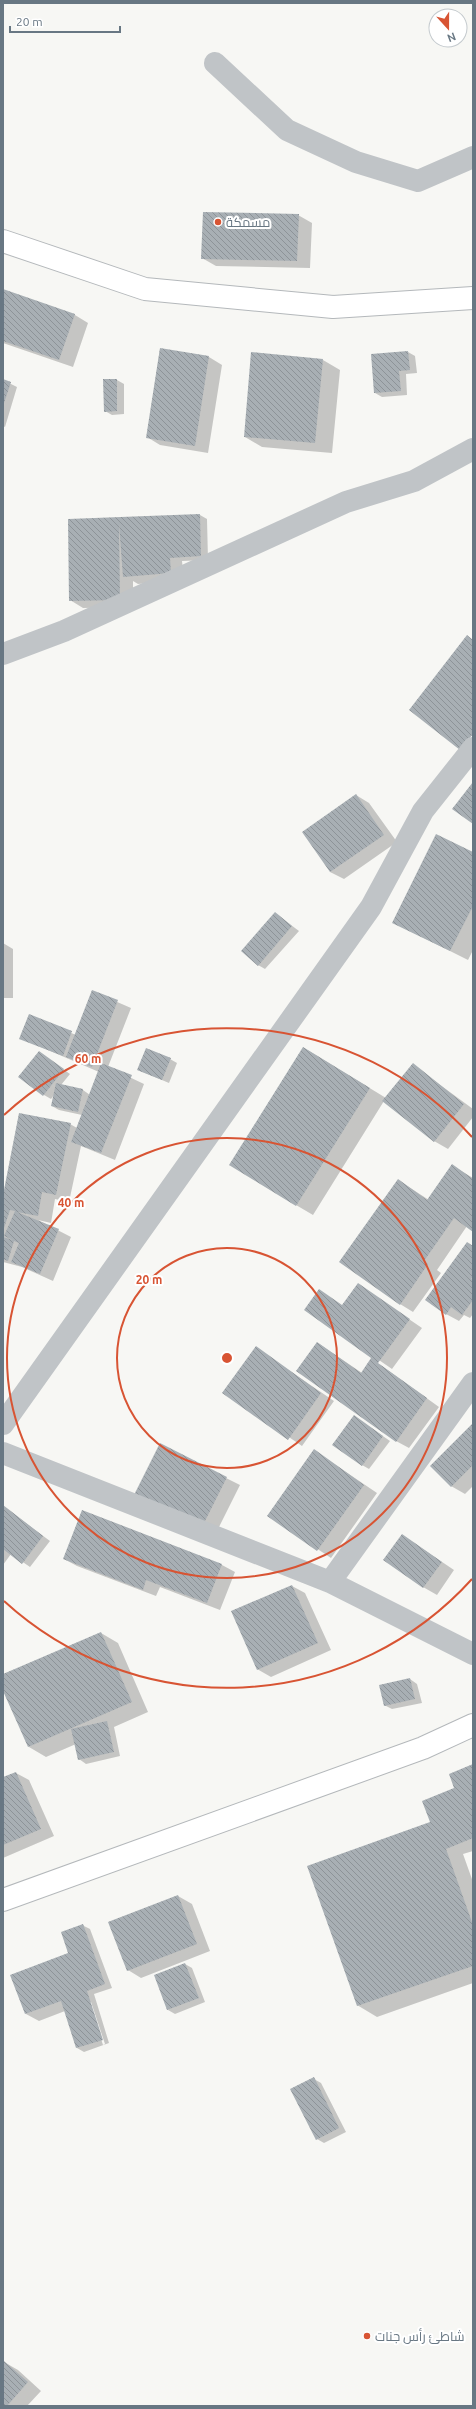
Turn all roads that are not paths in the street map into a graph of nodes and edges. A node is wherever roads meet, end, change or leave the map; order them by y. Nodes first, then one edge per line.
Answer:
1 (215, 62) dead end
2 (473, 157) edge
3 (3, 241) edge
4 (473, 298) edge
5 (473, 449) edge
6 (3, 654) edge
7 (473, 748) edge
8 (473, 1382) edge
9 (3, 1424) edge
10 (3, 1454) edge
11 (330, 1582) junction
12 (473, 1654) edge
13 (473, 1725) edge
14 (3, 1900) edge

1 - 2 street
3 - 4 main road
5 - 6 street
7 - 9 street
8 - 11 street
10 - 11 street
11 - 12 street
13 - 14 main road

